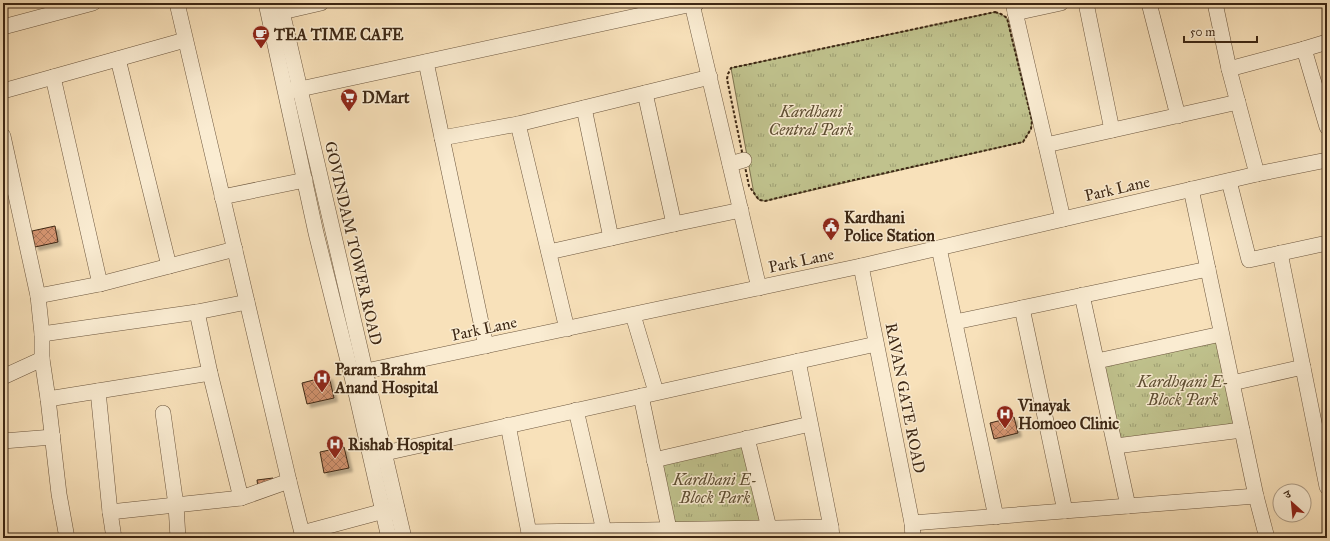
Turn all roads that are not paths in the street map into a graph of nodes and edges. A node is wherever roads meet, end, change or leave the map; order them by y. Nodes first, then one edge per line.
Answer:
1 (93, 3) edge
2 (177, 3) edge
3 (266, 3) edge
4 (321, 3) edge
5 (1060, 3) edge
6 (1086, 3) edge
7 (1149, 3) edge
8 (1215, 3) edge
9 (694, 4) edge
10 (281, 7) edge
11 (1014, 8) edge
12 (635, 10) edge
13 (3, 27) edge
14 (185, 40) junction
15 (1327, 42) edge
16 (1304, 49) junction
17 (118, 59) junction
18 (426, 62) junction
19 (1229, 68) junction
20 (52, 77) junction
21 (710, 77) junction
22 (293, 90) junction
23 (3, 91) edge
24 (645, 93) junction
25 (1238, 102) junction
26 (584, 108) junction
27 (1178, 116) junction
28 (518, 124) junction
29 (1327, 127) edge
30 (1112, 130) junction
31 (3, 136) edge
32 (442, 138) junction
33 (1046, 145) junction
34 (5, 159) edge
35 (1327, 160) edge
36 (1257, 174) junction
37 (305, 180) junction
38 (1229, 181) junction
39 (1191, 190) junction
40 (222, 198) junction
41 (741, 210) junction
42 (1063, 219) junction
43 (674, 224) junction
44 (611, 238) junction
45 (1327, 243) edge
46 (939, 248) junction
47 (235, 249) junction
48 (549, 252) junction
49 (1280, 254) junction
50 (169, 266) junction
51 (861, 266) junction
52 (1208, 269) junction
53 (100, 284) junction
54 (759, 288) junction
55 (1082, 295) junction
56 (38, 296) junction
57 (248, 302) junction
58 (1022, 308) junction
59 (197, 312) junction
60 (633, 315) junction
61 (954, 322) junction
62 (567, 329) junction
63 (42, 334) junction
64 (1221, 334) junction
65 (876, 344) junction
66 (486, 346) junction
67 (42, 359) junction
68 (798, 361) junction
69 (1097, 361) junction
70 (1303, 367) junction
71 (210, 373) junction
72 (359, 373) junction
73 (3, 377) edge
74 (1232, 383) junction
75 (98, 391) junction
76 (656, 392) junction
77 (641, 396) junction
78 (48, 399) junction
79 (576, 410) junction
80 (163, 413) dead end
81 (810, 424) junction
82 (508, 425) junction
83 (1242, 430) junction
84 (53, 436) junction
85 (747, 438) junction
86 (3, 441) edge
87 (1116, 446) junction
88 (385, 453) junction
89 (654, 460) junction
90 (289, 481) junction
91 (1327, 486) edge
92 (1256, 496) junction
93 (241, 498) junction
94 (176, 505) junction
95 (1128, 506) junction
96 (390, 510) junction
97 (1065, 511) junction
98 (110, 512) junction
99 (996, 517) junction
100 (769, 528) junction
101 (668, 529) junction
102 (604, 531) junction
103 (912, 531) edge
104 (831, 532) edge
105 (530, 535) edge
106 (303, 536) edge
107 (67, 538) edge
108 (114, 538) edge
109 (178, 538) edge
110 (389, 538) edge
111 (404, 538) edge
112 (1266, 538) edge

1 - 13 street
2 - 14 street
3 - 22 street, GOVINDAM TOWER ROAD
4 - 10 street
5 - 11 street
6 - 30 street
7 - 27 street
8 - 19 street
9 - 12 street
9 - 21 street
10 - 22 street, GOVINDAM TOWER ROAD
11 - 33 street
12 - 18 street
14 - 17 street
14 - 40 street
15 - 16 street
16 - 19 street
16 - 29 street
17 - 20 street
17 - 50 street
18 - 22 street
18 - 32 street
19 - 25 street
20 - 23 street
20 - 53 street
21 - 24 street
21 - 41 street
22 - 37 street, GOVINDAM TOWER ROAD
22 - 72 street, GOVINDAM TOWER ROAD
24 - 26 street
24 - 43 street
25 - 27 street
25 - 36 street
26 - 28 street
26 - 44 street
27 - 30 street
28 - 32 street
28 - 48 street
30 - 33 street
31 - 34 street
32 - 66 street
33 - 42 street
34 - 56 street
35 - 36 street, Park Lane
36 - 38 street, Park Lane
37 - 40 street
37 - 72 street, GOVINDAM TOWER ROAD
38 - 39 street, Park Lane
38 - 49 street
39 - 42 street, Park Lane
39 - 52 street
40 - 47 street
41 - 43 street
41 - 54 street
42 - 46 street, Park Lane
43 - 44 street
44 - 48 street
45 - 49 street
46 - 51 street, Park Lane
46 - 61 street
47 - 50 street
47 - 57 street
48 - 62 street
49 - 70 street
50 - 53 street
51 - 54 street, Park Lane
51 - 65 street, RAVAN GATE ROAD
52 - 55 street
52 - 64 street
53 - 56 street
54 - 60 street, Park Lane
55 - 58 street
55 - 69 street
56 - 63 street
57 - 59 street
57 - 90 street
58 - 61 street
58 - 97 street
59 - 63 street
59 - 71 street
60 - 62 street, Park Lane
60 - 76 street
61 - 99 street
62 - 66 street, Park Lane
63 - 67 street
64 - 69 street
64 - 74 street
65 - 68 street
65 - 103 street, RAVAN GATE ROAD
66 - 72 street, Park Lane
67 - 73 street
67 - 78 street
68 - 76 street
68 - 81 street
69 - 87 street
70 - 74 street
70 - 91 street
71 - 75 street
71 - 93 street
72 - 88 street, GOVINDAM TOWER ROAD
72 - 96 street, GOVINDAM TOWER ROAD
74 - 83 street
75 - 78 street
75 - 98 street
76 - 77 street
77 - 79 street
77 - 89 street
78 - 84 street
79 - 82 street
79 - 102 street
80 - 94 street
81 - 85 street
81 - 104 street
82 - 88 street
82 - 105 street
83 - 87 street
83 - 92 street
84 - 86 street
84 - 107 street
85 - 89 street
85 - 100 street
87 - 95 street
88 - 96 street, GOVINDAM TOWER ROAD
89 - 101 street
90 - 93 street
90 - 106 street
92 - 95 street
92 - 112 street
93 - 94 street
94 - 98 street
94 - 109 street
95 - 97 street
96 - 106 street
96 - 110 street, GOVINDAM TOWER ROAD
96 - 111 street, GOVINDAM TOWER ROAD
97 - 99 street
98 - 108 street
99 - 103 street
100 - 101 street
100 - 104 street
101 - 102 street
102 - 105 street

